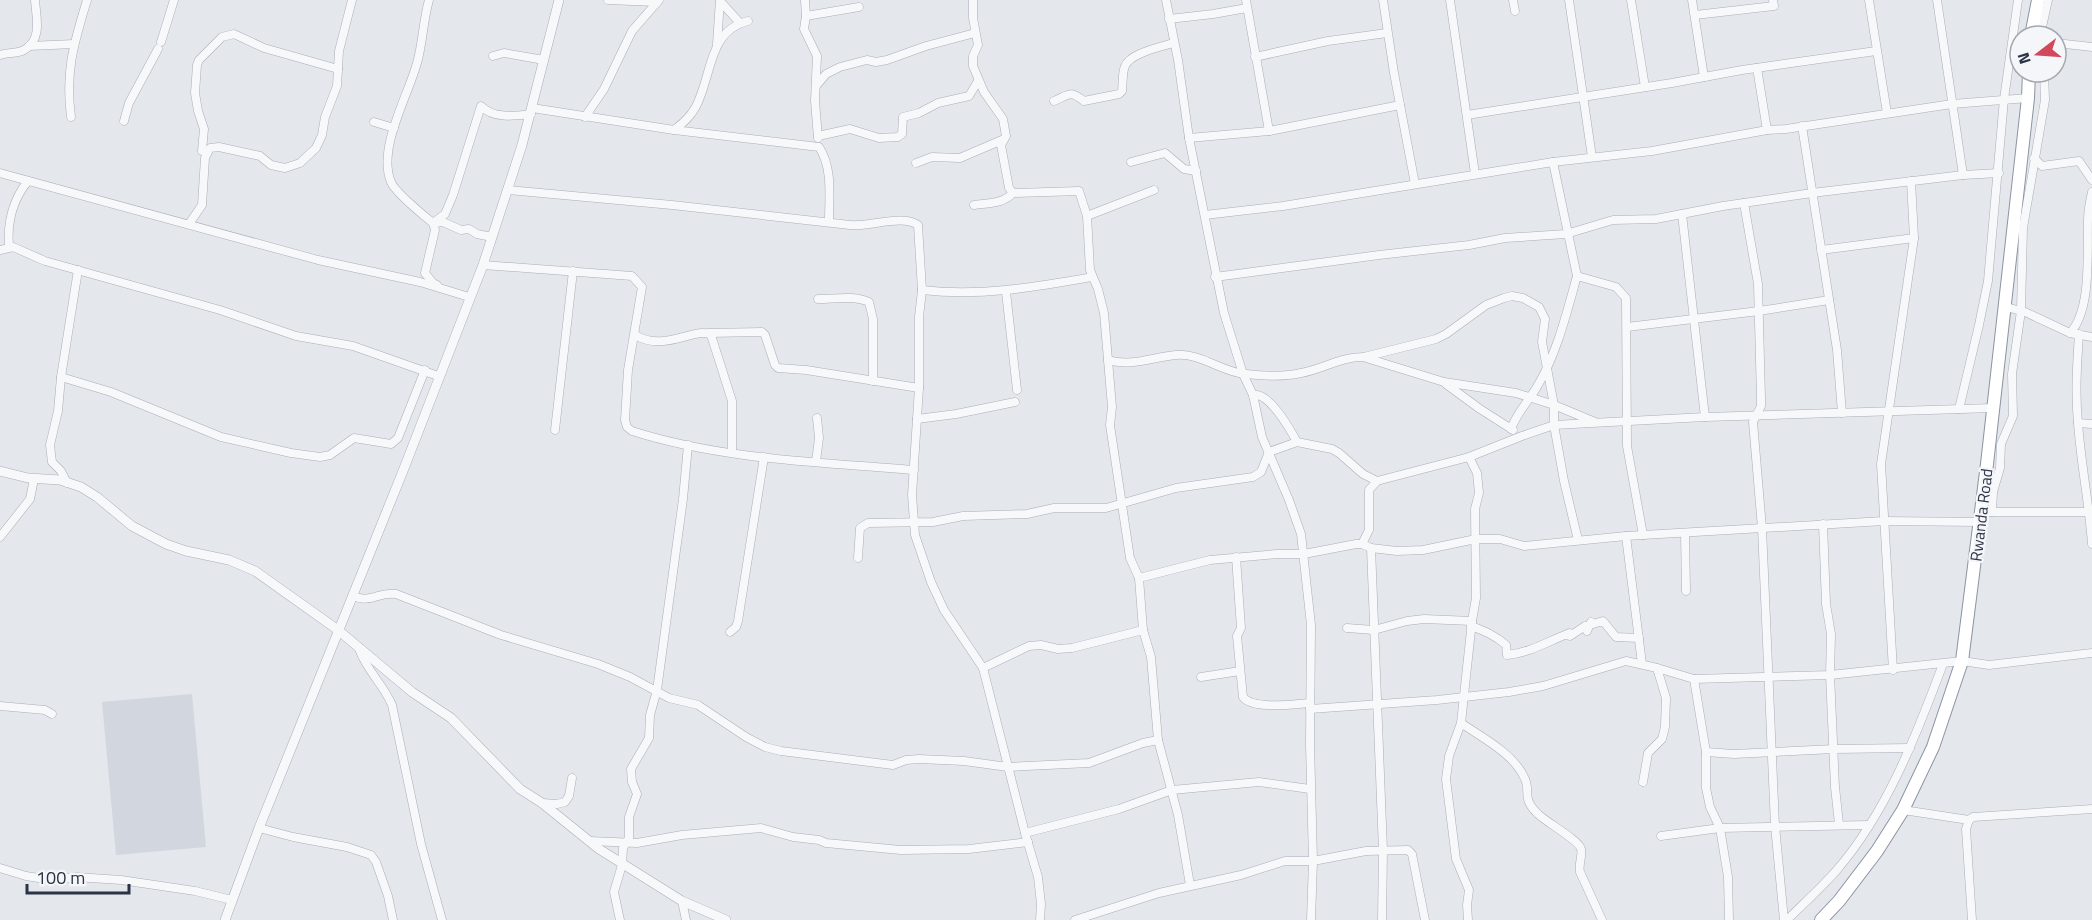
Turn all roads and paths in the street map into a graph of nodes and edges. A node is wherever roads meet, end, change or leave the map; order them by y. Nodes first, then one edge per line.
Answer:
1 (35, 0) edge
2 (87, 0) edge
3 (174, 0) edge
4 (352, 0) edge
5 (429, 0) edge
6 (559, 0) edge
7 (608, 0) edge
8 (805, 0) edge
9 (973, 0) edge
10 (1166, 0) edge
11 (1383, 0) edge
12 (1450, 0) edge
13 (1514, 0) edge
14 (1569, 0) edge
15 (1631, 0) edge
16 (1692, 0) edge
17 (1773, 0) edge
18 (1869, 0) edge
19 (1937, 0) edge
20 (2018, 0) edge
21 (2038, 0) edge
22 (2048, 0) edge
23 (643, 1) edge
24 (658, 1) edge
25 (720, 1) edge
26 (1246, 4) edge
27 (1755, 4) edge
28 (859, 7) dead end
29 (1515, 11) dead end
30 (1695, 15) junction
31 (806, 16) junction
32 (1169, 19) junction
33 (2033, 24) edge
34 (2043, 24) edge
35 (975, 33) junction
36 (1387, 33) junction
37 (1173, 43) junction
38 (74, 44) junction
39 (2068, 45) edge
40 (29, 46) junction
41 (717, 46) junction
42 (2092, 48) edge
43 (1876, 51) junction
44 (0, 55) edge
45 (493, 56) dead end
46 (1255, 57) junction
47 (544, 60) junction
48 (1757, 68) junction
49 (338, 69) junction
50 (1704, 77) junction
51 (978, 81) junction
52 (2029, 84) edge
53 (2044, 84) edge
54 (816, 86) junction
55 (1645, 87) junction
56 (1584, 97) junction
57 (2028, 98) junction
58 (2004, 99) junction
59 (1054, 101) dead end
60 (1952, 104) junction
61 (1400, 105) junction
62 (531, 111) junction
63 (1887, 113) junction
64 (1467, 115) junction
65 (71, 117) dead end
66 (585, 117) junction
67 (124, 121) dead end
68 (374, 122) dead end
69 (1802, 126) junction
70 (394, 128) junction
71 (674, 130) junction
72 (1767, 130) junction
73 (1269, 131) junction
74 (818, 136) junction
75 (1189, 138) junction
76 (1002, 140) junction
77 (819, 147) junction
78 (202, 151) dead end
79 (1592, 157) junction
80 (2034, 158) junction
81 (1131, 162) dead end
82 (1553, 162) junction
83 (916, 163) dead end
84 (1196, 171) junction
85 (0, 173) edge
86 (1999, 173) junction
87 (1475, 174) junction
88 (1964, 175) junction
89 (2092, 180) edge
90 (28, 181) junction
91 (1911, 181) junction
92 (1414, 183) junction
93 (508, 190) junction
94 (1154, 190) dead end
95 (2092, 192) edge
96 (1013, 193) junction
97 (1812, 193) junction
98 (1744, 203) junction
99 (974, 206) dead end
100 (1682, 214) junction
101 (1205, 215) junction
102 (1087, 216) junction
103 (829, 221) junction
104 (189, 224) junction
105 (433, 224) junction
106 (1566, 234) junction
107 (492, 237) junction
108 (1914, 238) junction
109 (9, 247) junction
110 (0, 250) edge
111 (1821, 250) junction
112 (483, 265) junction
113 (78, 270) junction
114 (573, 271) junction
115 (1576, 276) junction
116 (1092, 278) junction
117 (1215, 278) junction
118 (922, 290) junction
119 (449, 291) junction
120 (1006, 292) junction
121 (469, 297) junction
122 (818, 300) dead end
123 (1829, 300) junction
124 (2006, 307) junction
125 (1759, 311) junction
126 (2021, 311) junction
127 (1693, 319) junction
128 (1627, 327) junction
129 (708, 333) junction
130 (2070, 333) junction
131 (2079, 334) junction
132 (635, 335) junction
133 (2092, 337) edge
134 (1363, 357) junction
135 (1108, 360) junction
136 (1547, 366) junction
137 (425, 370) junction
138 (1243, 375) junction
139 (438, 376) junction
140 (61, 377) junction
141 (873, 381) junction
142 (1444, 382) junction
143 (919, 388) junction
144 (1017, 390) dead end
145 (1253, 395) junction
146 (1530, 397) junction
147 (1015, 402) dead end
148 (1554, 405) junction
149 (1959, 409) junction
150 (1993, 411) junction
151 (1889, 412) junction
152 (1842, 413) junction
153 (1756, 416) junction
154 (1705, 417) junction
155 (2013, 417) junction
156 (817, 418) dead end
157 (917, 419) junction
158 (1628, 420) junction
159 (1596, 422) junction
160 (2078, 423) junction
161 (2092, 424) edge
162 (1554, 425) junction
163 (1511, 429) junction
164 (555, 430) dead end
165 (1522, 436) junction
166 (1297, 442) junction
167 (688, 446) junction
168 (732, 452) junction
169 (1269, 452) junction
170 (764, 457) junction
171 (1469, 457) junction
172 (816, 461) junction
173 (914, 470) junction
174 (0, 471) edge
175 (34, 479) junction
176 (1377, 481) junction
177 (67, 483) junction
178 (1121, 504) junction
179 (2091, 512) edge
180 (1985, 516) junction
181 (1884, 521) junction
182 (913, 522) junction
183 (1823, 524) junction
184 (1762, 528) junction
185 (1685, 533) junction
186 (1643, 535) junction
187 (1626, 536) junction
188 (0, 537) edge
189 (1476, 539) junction
190 (1578, 540) junction
191 (1362, 544) junction
192 (2092, 544) edge
193 (1371, 548) junction
194 (1304, 555) junction
195 (1236, 557) junction
196 (858, 558) dead end
197 (1139, 578) junction
198 (1686, 591) dead end
199 (352, 596) junction
200 (1472, 623) junction
201 (1347, 628) dead end
202 (338, 630) junction
203 (1143, 630) junction
204 (1374, 630) junction
205 (730, 632) dead end
206 (1639, 638) junction
207 (359, 649) junction
208 (2092, 653) edge
209 (1962, 661) junction
210 (1642, 664) junction
211 (1943, 664) junction
212 (983, 668) junction
213 (1657, 668) junction
214 (1893, 670) junction
215 (1240, 671) junction
216 (1830, 675) junction
217 (1767, 676) junction
218 (1201, 677) dead end
219 (1694, 679) junction
220 (657, 690) junction
221 (1464, 698) junction
222 (1377, 704) junction
223 (0, 706) edge
224 (1310, 706) junction
225 (52, 714) dead end
226 (1461, 723) junction
227 (1158, 740) junction
228 (1910, 748) junction
229 (1834, 749) junction
230 (1706, 752) junction
231 (1772, 753) junction
232 (1008, 767) junction
233 (572, 778) dead end
234 (1643, 782) dead end
235 (1310, 789) junction
236 (1172, 790) junction
237 (543, 803) junction
238 (2092, 809) edge
239 (1903, 810) junction
240 (1969, 820) junction
241 (1839, 824) junction
242 (1869, 825) junction
243 (1775, 826) junction
244 (259, 828) junction
245 (1720, 828) junction
246 (1025, 833) junction
247 (1661, 836) dead end
248 (588, 841) junction
249 (1028, 842) junction
250 (626, 843) junction
251 (1383, 850) junction
252 (1313, 861) junction
253 (622, 865) junction
254 (0, 868) edge
255 (1190, 885) junction
256 (232, 900) junction
257 (682, 901) junction
258 (225, 920) edge
259 (393, 920) edge
260 (442, 920) edge
261 (620, 920) edge
262 (686, 920) edge
263 (726, 920) edge
264 (1040, 920) edge
265 (1074, 920) edge
266 (1311, 920) edge
267 (1382, 920) edge
268 (1425, 920) edge
269 (1468, 920) edge
270 (1602, 920) edge
271 (1729, 920) edge
272 (1786, 920) edge
273 (1821, 920) edge
274 (1972, 920) edge

1 - 40 street
2 - 38 street
3 - 67 street
4 - 49 street
5 - 70 street
6 - 47 street
7 - 23 street
8 - 31 street
9 - 35 street
10 - 32 street
11 - 36 street
12 - 64 street
13 - 29 street
14 - 56 street
15 - 55 street
16 - 30 street
17 - 27 street
18 - 43 street
19 - 60 street
20 - 58 street
21 - 33 highway
22 - 34 street
23 - 24 street
24 - 66 street
25 - 41 street
25 - 41 street
26 - 32 street
26 - 46 street
27 - 30 street
28 - 31 street
30 - 50 street
31 - 54 street
32 - 37 street
35 - 51 street
35 - 54 street
36 - 46 street
36 - 61 street
37 - 59 street
37 - 75 street
38 - 40 street
38 - 65 street
39 - 42 street
40 - 44 street
41 - 71 street
43 - 48 street
43 - 63 street
45 - 47 street
46 - 73 street
47 - 62 street
48 - 50 street
48 - 72 street
49 - 78 street
49 - 104 street
50 - 55 street
51 - 74 street
51 - 76 street
52 - 57 highway, Rwanda Road
53 - 80 street
54 - 74 street
55 - 56 street
56 - 64 street
56 - 79 street
57 - 58 street
57 - 124 highway, Rwanda Road
58 - 60 street
58 - 86 street
60 - 63 street
60 - 88 street
61 - 73 street
61 - 92 street
62 - 66 street
62 - 93 street
62 - 105 street
63 - 69 street
64 - 87 street
66 - 71 street
68 - 70 street
69 - 72 street
69 - 97 street
70 - 105 street
71 - 77 street
72 - 79 street
73 - 75 street
74 - 77 street
75 - 84 street
76 - 83 street
76 - 96 street
77 - 103 street
79 - 82 street
80 - 89 street
80 - 126 street
81 - 84 street
82 - 87 street
82 - 106 street
84 - 101 street
85 - 90 street
86 - 88 street
86 - 149 street
87 - 92 street
88 - 91 street
90 - 104 street
90 - 109 street
91 - 97 street
91 - 108 street
92 - 101 street
93 - 103 street
93 - 107 street
94 - 102 street
95 - 130 street
96 - 99 street
96 - 102 street
97 - 98 street
97 - 111 street
98 - 100 street
98 - 125 street
100 - 106 street
100 - 127 street
101 - 117 street
102 - 116 street
103 - 118 street
104 - 119 street
105 - 107 street
105 - 119 street
106 - 115 street
106 - 117 street
107 - 112 street
108 - 111 street
108 - 151 street
109 - 110 street
109 - 113 street
111 - 123 street
112 - 114 street
112 - 121 street
113 - 137 street
113 - 140 street
114 - 132 street
114 - 164 street
115 - 128 street
115 - 136 street
116 - 120 street
116 - 135 street
117 - 138 street
118 - 120 street
118 - 143 street
119 - 121 street
120 - 144 street
121 - 139 street
122 - 141 street
123 - 125 street
123 - 152 street
124 - 126 street
124 - 150 highway, Rwanda Road
125 - 127 street
125 - 153 street
126 - 130 street
126 - 155 street
127 - 128 street
127 - 154 street
128 - 158 street
129 - 132 street
129 - 141 street
129 - 168 street
130 - 131 street
131 - 133 street
131 - 160 street
132 - 167 street
134 - 136 street
134 - 138 street
134 - 142 street
135 - 138 street
135 - 178 street
136 - 146 street
136 - 148 street
137 - 139 street
137 - 140 street
138 - 145 street
139 - 199 street
140 - 177 street
141 - 143 street
142 - 146 street
142 - 163 street
143 - 157 street
145 - 166 street
145 - 169 street
146 - 148 street
146 - 163 street
147 - 157 street
148 - 159 street
148 - 162 street
149 - 150 street
149 - 151 street
150 - 155 street
150 - 180 highway, Rwanda Road
151 - 152 street
151 - 181 street
152 - 153 street
153 - 154 street
153 - 184 street
154 - 158 street
155 - 180 street
156 - 172 street
157 - 173 street
158 - 159 street
158 - 186 street
159 - 162 street
160 - 161 street
160 - 179 street
162 - 165 street
162 - 190 street
163 - 165 street
165 - 171 street
166 - 169 street
166 - 176 street
167 - 168 street
167 - 220 street
168 - 170 street
169 - 178 street
169 - 194 street
170 - 172 street
170 - 205 street
171 - 176 street
171 - 189 street
172 - 173 street
173 - 182 street
174 - 175 street
175 - 177 street
175 - 188 street
176 - 191 street
177 - 202 street
178 - 182 street
178 - 197 street
179 - 180 street
179 - 192 street
180 - 181 street
180 - 209 highway, Rwanda Road
181 - 183 street
181 - 214 street
182 - 196 street
182 - 212 street
183 - 184 street
183 - 216 street
184 - 185 street
184 - 217 street
185 - 186 street
185 - 198 street
186 - 187 street
187 - 190 street
187 - 206 street
189 - 190 street
189 - 193 street
189 - 200 street
191 - 193 street
191 - 194 street
193 - 204 street
194 - 195 street
194 - 224 street
195 - 197 street
195 - 215 street
197 - 203 street
199 - 202 street
199 - 220 street
200 - 204 street
200 - 206 street
200 - 221 street
201 - 204 street
202 - 207 street
202 - 244 street
203 - 212 street
203 - 227 street
204 - 222 street
206 - 210 street
207 - 237 street
207 - 260 street
208 - 209 street
209 - 211 street
209 - 239 highway, Rwanda Road
210 - 213 street
210 - 221 street
211 - 214 street
211 - 228 street
212 - 232 street
213 - 219 street
213 - 234 street
214 - 216 street
215 - 218 street
215 - 224 street
216 - 217 street
216 - 229 street
217 - 219 street
217 - 231 street
219 - 230 street
220 - 232 street
220 - 250 street
221 - 222 street
221 - 226 street
222 - 224 street
222 - 251 street
223 - 225 street
224 - 235 street
226 - 269 street
226 - 270 street
227 - 232 street
227 - 236 street
228 - 229 street
228 - 242 street
229 - 231 street
229 - 241 street
230 - 231 street
230 - 245 street
231 - 243 street
232 - 246 street
233 - 237 street
235 - 236 street
235 - 252 street
236 - 246 street
236 - 255 street
237 - 248 street
238 - 240 street
239 - 240 street
239 - 273 highway, Rwanda Road
240 - 274 street
241 - 242 street
241 - 243 street
242 - 272 street
243 - 245 street
243 - 272 street
244 - 256 street
244 - 259 street
245 - 247 street
245 - 271 street
246 - 249 street
248 - 250 street
248 - 253 street
249 - 250 street
249 - 264 street
250 - 253 street
251 - 252 street
251 - 267 street
251 - 268 street
252 - 255 street
252 - 266 street
253 - 257 street
253 - 261 street
254 - 256 street
255 - 265 street
256 - 258 street
257 - 262 street
257 - 263 street

